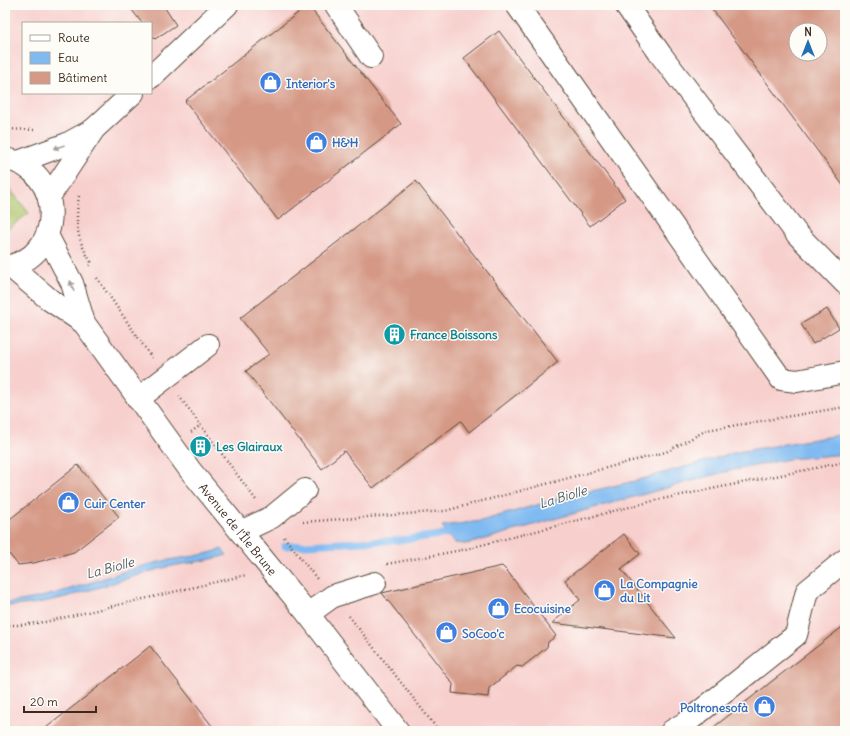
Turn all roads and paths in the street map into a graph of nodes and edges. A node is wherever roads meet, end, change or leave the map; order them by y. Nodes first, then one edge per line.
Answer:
1 (226, 5) edge
2 (336, 5) edge
3 (517, 5) edge
4 (626, 5) edge
5 (371, 57) dead end
6 (152, 76) edge
7 (132, 94) edge
8 (94, 129) junction
9 (11, 160) edge
10 (49, 197) junction
11 (47, 235) junction
12 (7, 266) edge
13 (89, 267) dead end
14 (845, 283) edge
15 (84, 323) junction
16 (208, 345) dead end
17 (845, 372) edge
18 (165, 378) junction
19 (138, 399) junction
20 (845, 407) edge
21 (845, 462) edge
22 (305, 490) dead end
23 (274, 522) junction
24 (241, 532) junction
25 (845, 560) edge
26 (385, 564) dead end
27 (249, 574) dead end
28 (323, 576) dead end
29 (316, 577) junction
30 (375, 583) dead end
31 (333, 596) junction
32 (308, 614) junction
33 (5, 625) edge
34 (398, 731) edge
35 (439, 731) edge
36 (672, 731) edge

1 - 6 street
2 - 5 street
3 - 17 street
4 - 14 street
7 - 8 street
8 -> 9 street
8 - 10 street
9 - 10 street
10 - 11 street
11 - 12 street
15 -> 11 street, Avenue de l'Île Brune
12 - 15 street, Avenue de l'Île Brune
13 - 18 path
15 - 19 street, Avenue de l'Île Brune
16 - 18 street
18 - 19 street
18 - 23 path
19 - 24 street, Avenue de l'Île Brune
20 - 23 path
21 - 26 path
22 - 23 street
23 - 24 street
23 - 29 path
24 - 32 street, Avenue de l'Île Brune
25 - 36 street
27 - 33 path
28 - 29 path
29 - 31 path
30 - 31 street
31 - 32 street
31 - 35 path
32 - 34 street, Avenue de l'Île Brune

